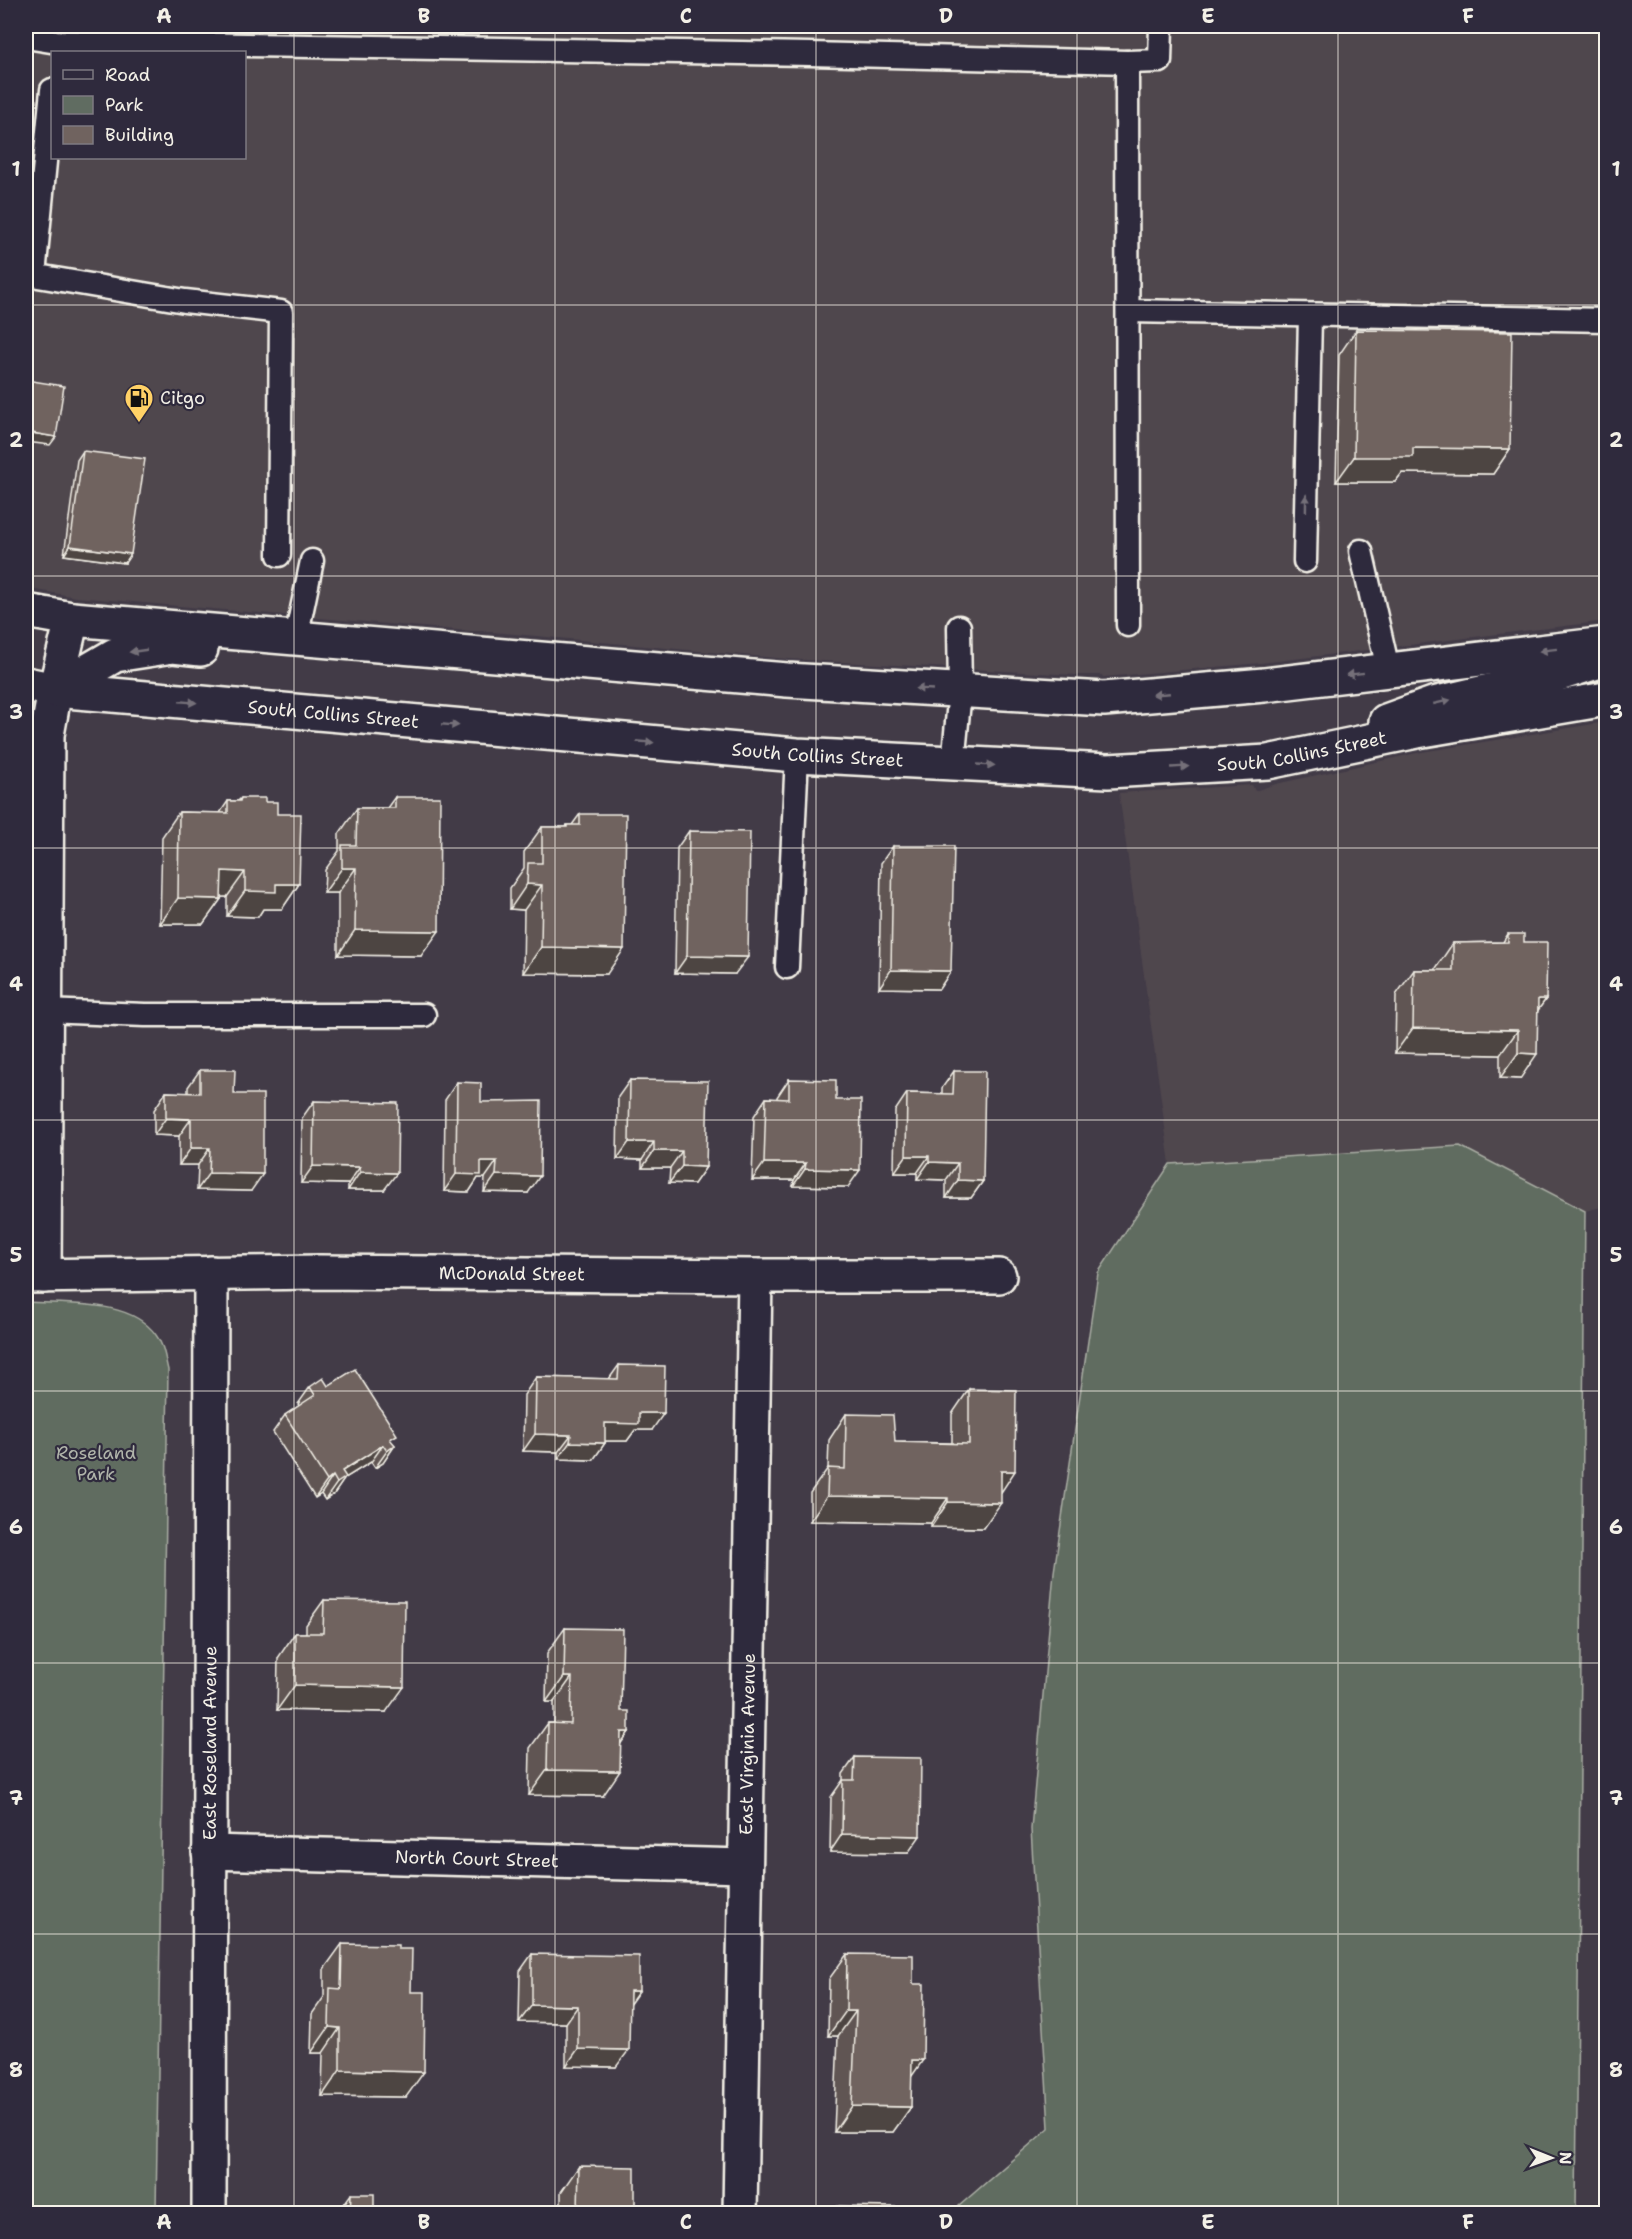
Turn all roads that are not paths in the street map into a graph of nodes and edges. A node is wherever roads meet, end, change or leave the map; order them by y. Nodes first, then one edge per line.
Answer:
1 (1161, 26) edge
2 (26, 37) edge
3 (58, 40) edge
4 (1127, 62) junction
5 (51, 98) edge
6 (30, 275) edge
7 (1128, 311) junction
8 (1310, 315) junction
9 (1606, 320) edge
10 (1361, 551) dead end
11 (279, 555) dead end
12 (312, 561) dead end
13 (1305, 561) dead end
14 (26, 610) edge
15 (72, 619) junction
16 (1128, 625) dead end
17 (959, 627) dead end
18 (296, 638) junction
19 (1606, 644) edge
20 (469, 653) junction
21 (1606, 659) edge
22 (1388, 669) junction
23 (40, 687) edge
24 (960, 691) junction
25 (1606, 699) edge
26 (797, 755) junction
27 (1268, 762) junction
28 (953, 764) junction
29 (787, 966) dead end
30 (45, 1011) junction
31 (424, 1015) dead end
32 (211, 1274) junction
33 (35, 1276) edge
34 (755, 1276) junction
35 (999, 1276) dead end
36 (209, 1852) junction
37 (746, 1866) junction
38 (209, 2214) edge
39 (740, 2214) edge

1 - 4 lane
2 - 3 lane
3 - 4 lane
4 - 7 lane
5 - 6 lane
6 - 11 lane
7 - 8 lane
7 - 16 lane
8 - 9 lane
13 -> 8 lane
10 - 22 lane
12 - 18 lane
14 - 15 street
15 - 18 street
15 - 23 street
17 - 24 lane
18 - 20 street
19 -> 22 street
20 -> 23 street
24 -> 20 street
27 -> 21 street
22 -> 24 street
23 -> 26 street, South Collins Street
23 - 30 street
24 - 28 lane
25 - 27 street, South Collins Street
26 - 28 street, South Collins Street
26 - 29 lane
28 -> 27 street, South Collins Street
30 - 31 lane
30 - 33 street
32 - 33 street, McDonald Street
32 - 34 street, McDonald Street
32 - 36 street, East Roseland Avenue
34 - 35 street, McDonald Street
34 - 37 street, East Virginia Avenue
36 - 37 street, North Court Street
36 - 38 street, East Roseland Avenue
37 - 39 street, East Virginia Avenue

